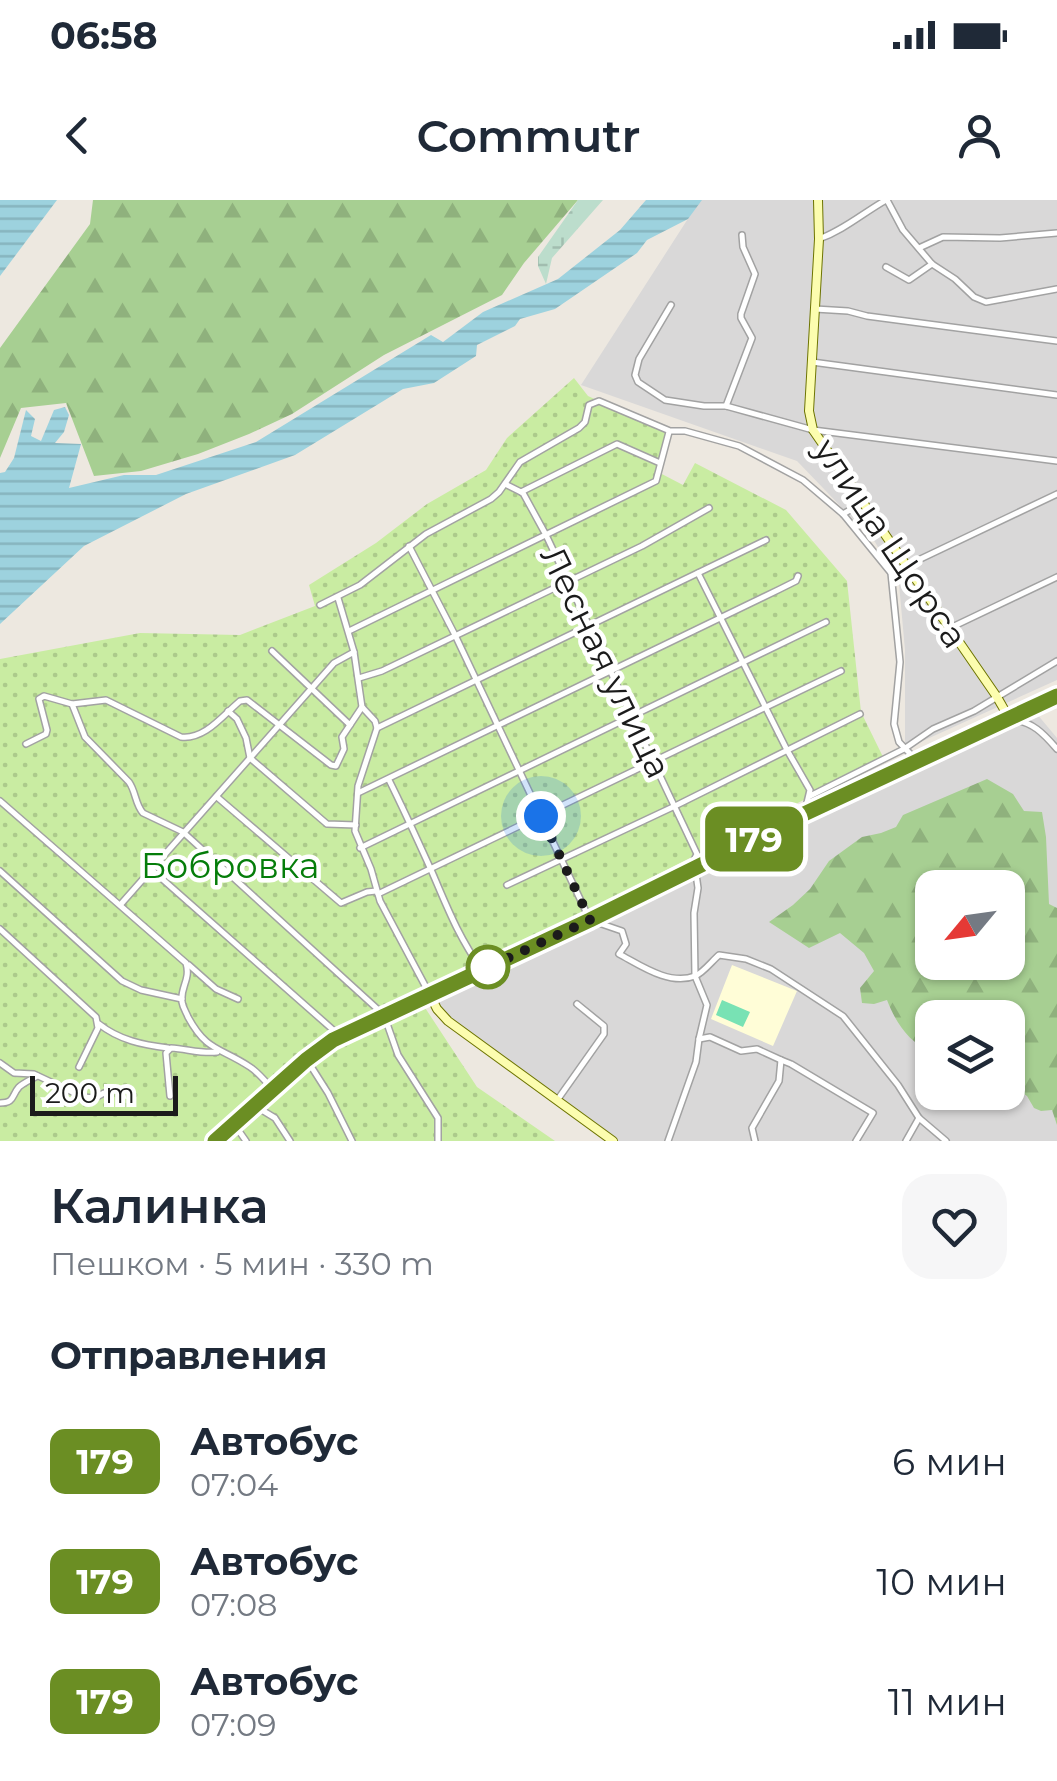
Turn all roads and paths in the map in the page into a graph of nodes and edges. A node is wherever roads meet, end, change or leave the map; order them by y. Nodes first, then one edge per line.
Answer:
1 (818, 200) edge
2 (886, 200) edge
3 (1057, 233) edge
4 (742, 235) dead end
5 (819, 239) junction
6 (919, 248) junction
7 (932, 264) junction
8 (886, 267) dead end
9 (1057, 288) edge
10 (671, 305) dead end
11 (815, 309) junction
12 (1057, 341) edge
13 (811, 362) junction
14 (1057, 395) edge
15 (726, 406) junction
16 (813, 430) junction
17 (670, 431) junction
18 (1057, 461) edge
19 (660, 463) junction
20 (505, 484) junction
21 (521, 492) junction
22 (1057, 494) edge
23 (863, 502) junction
24 (709, 508) dead end
25 (844, 514) junction
26 (546, 534) junction
27 (766, 540) dead end
28 (408, 546) junction
29 (906, 566) junction
30 (698, 573) junction
31 (890, 573) junction
32 (798, 576) dead end
33 (1057, 577) edge
34 (568, 581) junction
35 (432, 590) junction
36 (338, 598) junction
37 (320, 606) dead end
38 (720, 618) junction
39 (826, 622) dead end
40 (590, 626) junction
41 (950, 628) junction
42 (349, 631) junction
43 (455, 635) junction
44 (272, 651) dead end
45 (354, 652) junction
46 (742, 661) junction
47 (1057, 661) edge
48 (611, 671) junction
49 (841, 671) dead end
50 (359, 678) junction
51 (477, 680) junction
52 (312, 686) junction
53 (1057, 696) edge
54 (998, 697) junction
55 (72, 704) junction
56 (362, 707) junction
57 (766, 707) junction
58 (228, 711) junction
59 (860, 714) dead end
60 (632, 715) junction
61 (1010, 718) junction
62 (280, 724) junction
63 (350, 725) junction
64 (498, 726) junction
65 (376, 728) junction
66 (26, 744) dead end
67 (1057, 749) edge
68 (787, 750) junction
69 (904, 750) junction
70 (250, 758) junction
71 (654, 761) junction
72 (917, 761) junction
73 (520, 770) junction
74 (388, 779) junction
75 (358, 794) junction
76 (216, 796) junction
77 (810, 796) junction
78 (0, 801) edge
79 (675, 806) junction
80 (804, 814) junction
81 (541, 816) junction
82 (410, 823) junction
83 (356, 825) junction
84 (183, 832) junction
85 (360, 848) junction
86 (562, 860) junction
87 (430, 869) junction
88 (695, 869) junction
89 (152, 870) junction
90 (0, 871) edge
91 (506, 886) dead end
92 (377, 892) junction
93 (121, 904) junction
94 (590, 920) junction
95 (0, 929) edge
96 (186, 963) junction
97 (482, 970) junction
98 (695, 976) junction
99 (428, 994) junction
100 (182, 999) junction
101 (238, 999) dead end
102 (578, 1004) dead end
103 (384, 1015) junction
104 (98, 1023) junction
105 (196, 1032) junction
106 (340, 1036) junction
107 (699, 1039) junction
108 (171, 1048) junction
109 (190, 1049) junction
110 (217, 1052) junction
111 (306, 1060) junction
112 (780, 1060) junction
113 (0, 1063) edge
114 (78, 1067) dead end
115 (14, 1073) junction
116 (37, 1076) junction
117 (19, 1087) junction
118 (273, 1090) junction
119 (104, 1093) dead end
120 (170, 1096) dead end
121 (556, 1101) junction
122 (0, 1103) edge
123 (255, 1106) junction
124 (919, 1118) junction
125 (234, 1124) junction
126 (215, 1141) edge
127 (246, 1141) edge
128 (290, 1141) edge
129 (352, 1141) edge
130 (438, 1141) edge
131 (613, 1141) edge
132 (668, 1141) edge
133 (755, 1141) edge
134 (856, 1141) edge
135 (906, 1141) edge
136 (946, 1141) edge

1 - 5 street, улица Щорса
2 - 5 street
2 - 6 street
3 - 6 street
4 - 15 street
5 - 11 street, улица Щорса
6 - 7 street
7 - 8 street
7 - 9 street
10 - 15 street
11 - 12 street
11 - 13 street, улица Щорса
13 - 14 street
13 - 16 street, улица Щорса
15 - 16 street
16 - 18 street
16 - 23 street, улица Щорса
17 - 19 street
17 - 20 street, улица Щорса
17 - 25 street, улица Щорса
19 - 21 street
19 - 26 street
20 - 21 street
20 - 28 street
21 - 26 street, Лесная улица
22 - 29 street
23 - 25 street
23 - 29 street, улица Щорса
24 - 34 street
25 - 31 street, улица Щорса
26 - 34 street, Лесная улица
26 - 35 street
27 - 30 street
28 - 35 street
28 - 36 street
29 - 31 street
29 - 41 street, улица Щорса
30 - 38 street
30 - 40 street
31 - 69 street, улица Щорса
32 - 38 street
33 - 41 street
34 - 40 street, Лесная улица
34 - 43 street
35 - 42 street
35 - 43 street
36 - 37 street
36 - 42 street
38 - 46 street
38 - 48 street
39 - 46 street
40 - 48 street, Лесная улица
40 - 51 street
41 - 54 street, улица Щорса
42 - 45 street
43 - 50 street
43 - 51 street
44 - 52 street
45 - 50 street
45 - 52 street
46 - 57 street
46 - 60 street
47 - 54 street
48 - 60 street, Лесная улица
48 - 64 street
49 - 57 street
50 - 56 street
51 - 64 street
51 - 65 street
52 - 62 street
52 - 63 street
53 - 61 street
54 - 61 street, улица Щорса
54 - 69 street
55 - 58 street
55 - 66 street
55 - 84 street
56 - 63 street
56 - 65 street
57 - 68 street
57 - 71 street
58 - 62 street
58 - 70 street
59 - 68 street
60 - 71 street, Лесная улица
60 - 73 street
61 - 67 street, улица Щорса
61 - 72 street
62 - 63 street
62 - 70 street
64 - 73 street
64 - 74 street
65 - 75 street
68 - 77 street
68 - 79 street
69 - 72 street
69 - 77 street
70 - 76 street
70 - 83 street
71 - 79 street, Лесная улица
71 - 81 street
72 - 80 street
73 - 81 street
73 - 82 street
74 - 75 street
74 - 82 street
75 - 83 street
76 - 84 street
76 - 92 street
77 - 80 street
78 - 93 street
79 - 86 street
79 - 88 street, Лесная улица
80 - 88 street
81 - 86 street
81 - 87 street
82 - 85 street
82 - 87 street
83 - 85 street
84 - 89 street
84 - 103 street
85 - 92 street
86 - 91 street
86 - 94 street
87 - 92 street
87 - 97 street
88 - 94 street
88 - 98 street, Лесная улица
89 - 93 street
89 - 106 street
90 - 100 street
92 - 99 street
93 - 96 street
94 - 97 street
94 - 98 street
95 - 104 street
96 - 100 street
96 - 101 street
97 - 99 street
98 - 107 street, Лесная улица
98 - 124 street
99 - 103 street
99 - 121 street
100 - 105 street
102 - 121 street
103 - 106 street
103 - 130 street
104 - 108 street
104 - 114 street
105 - 109 street
105 - 110 street
106 - 111 street
107 - 112 street
107 - 132 street, Лесная улица
108 - 109 street
108 - 120 street
109 - 110 street
110 - 118 street
111 - 118 street
111 - 129 street
112 - 133 street
112 - 134 street
113 - 115 street
115 - 116 street
115 - 117 street
116 - 117 street
116 - 119 street
117 - 122 street
118 - 123 street
121 - 131 street
123 - 125 street
123 - 128 street
124 - 135 street
124 - 136 street
125 - 126 street
125 - 127 street

